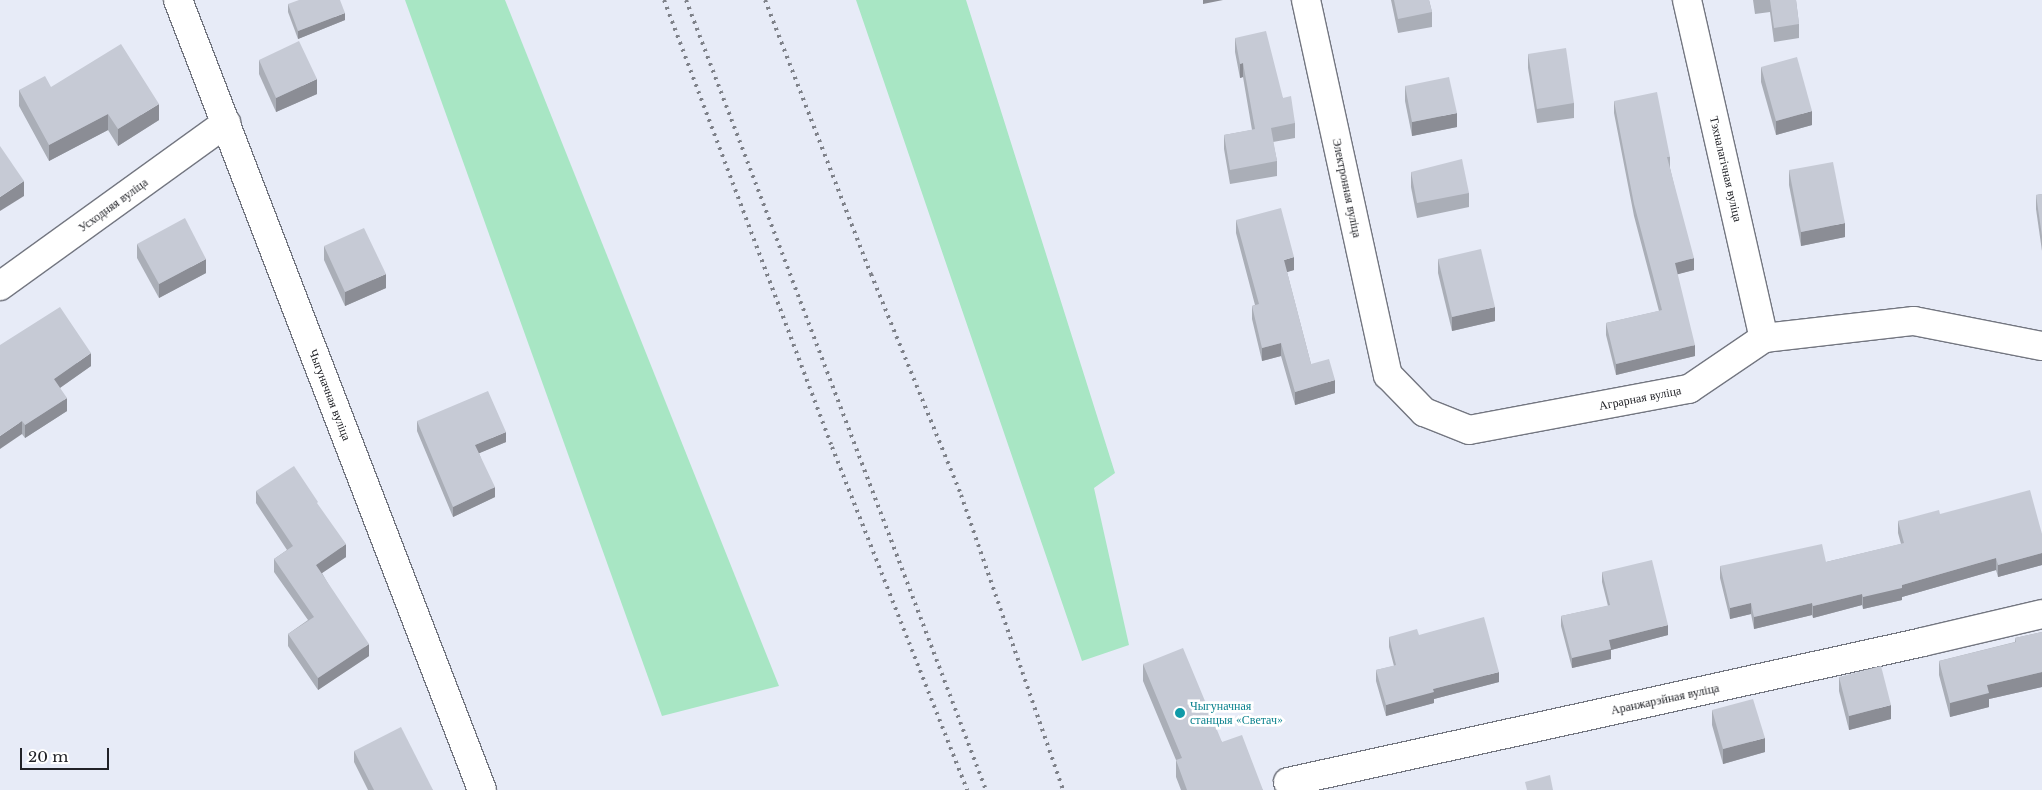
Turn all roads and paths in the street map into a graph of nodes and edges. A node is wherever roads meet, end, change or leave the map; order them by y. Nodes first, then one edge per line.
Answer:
1 (178, 0) edge
2 (1306, 0) edge
3 (1687, 0) edge
4 (226, 123) junction
5 (0, 286) edge
6 (1764, 338) junction
7 (2042, 346) edge
8 (1388, 375) joint
9 (2042, 614) edge
10 (1288, 782) dead end
11 (482, 790) edge

1 - 4 street, Чыгуначная вуліца
2 - 8 street, Электронная вуліца
3 - 6 street, Тэхналагічная вуліца
4 - 5 street, Усходняя вуліца
4 - 11 street, Чыгуначная вуліца
6 - 7 street, Аграрная вуліца
6 - 8 street, Аграрная вуліца
9 - 10 street, Аранжарэйная вуліца

